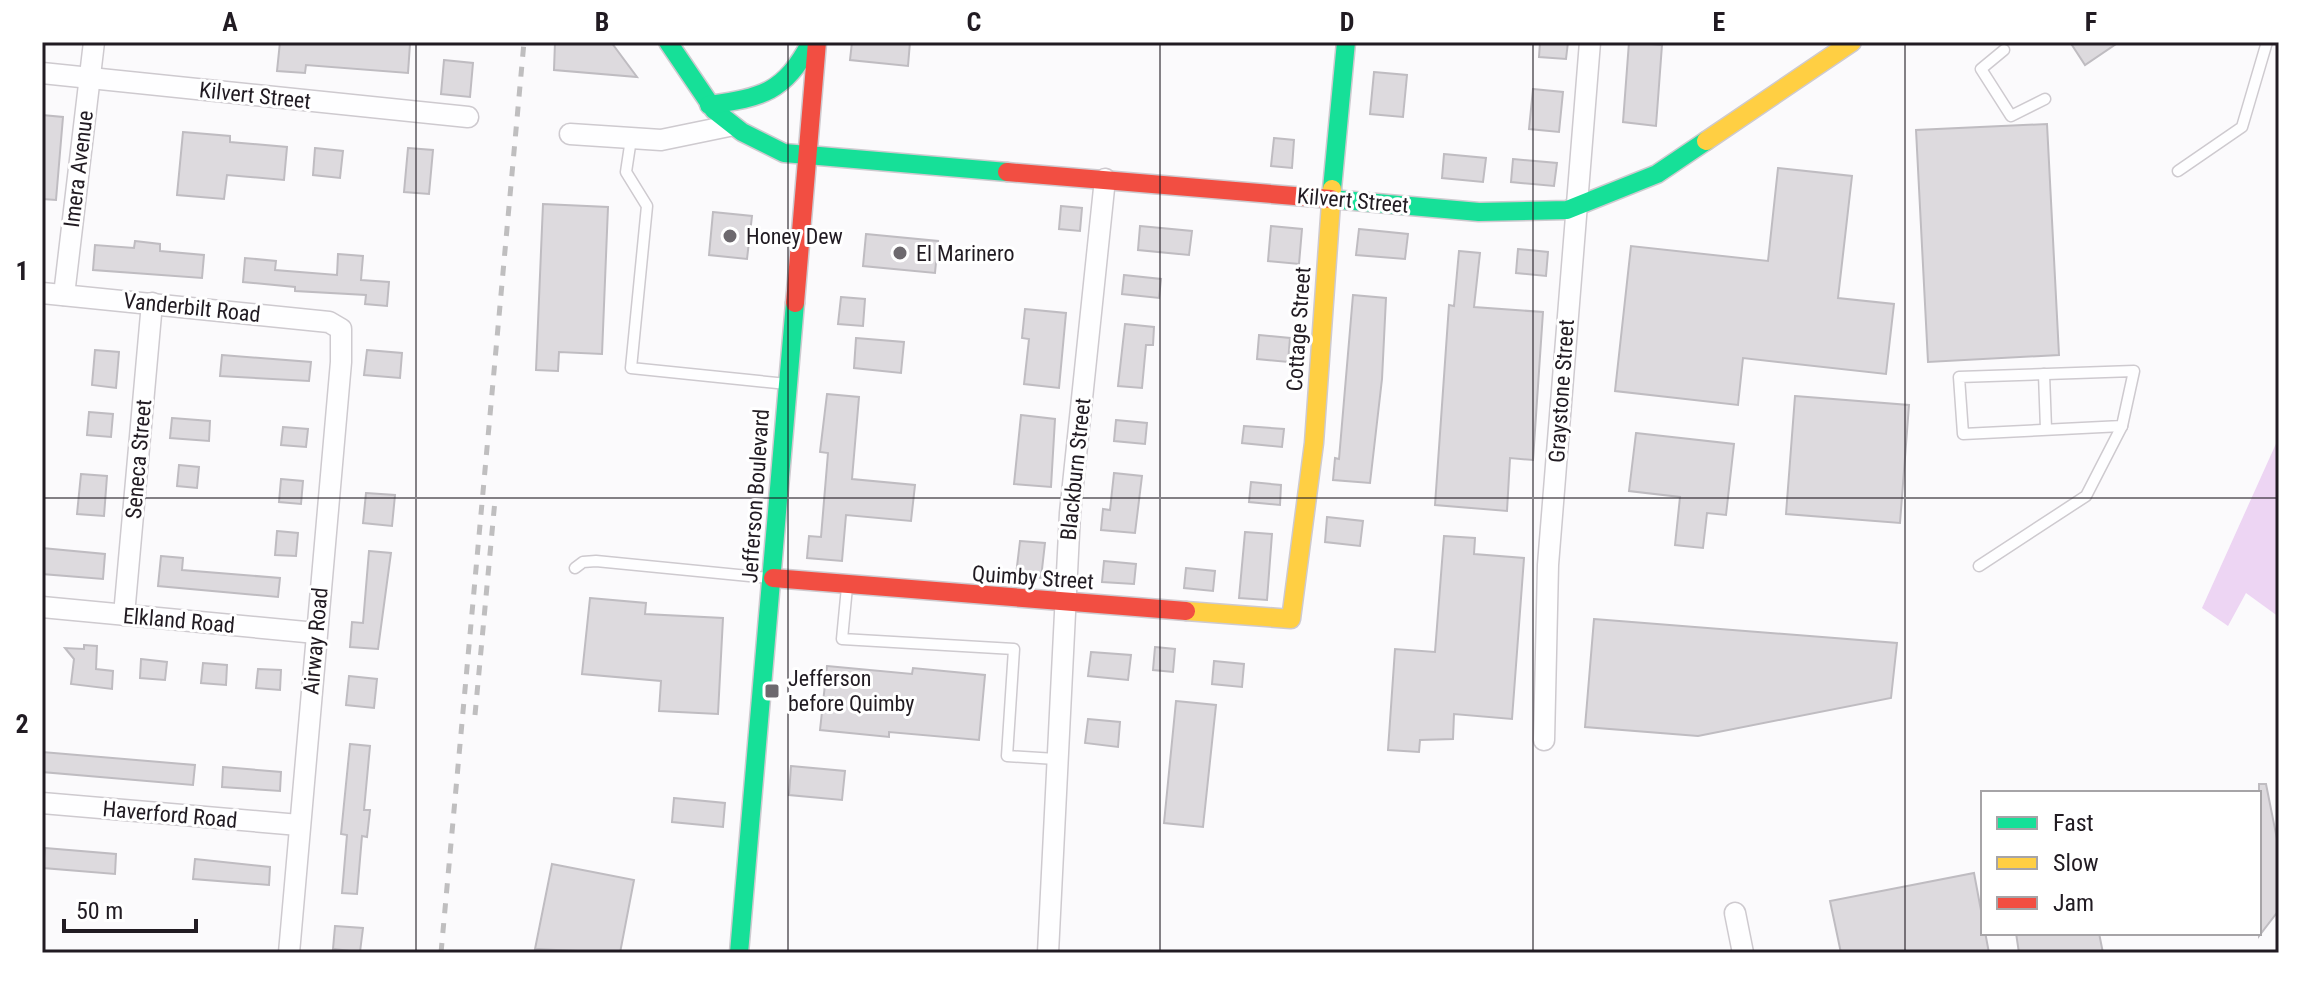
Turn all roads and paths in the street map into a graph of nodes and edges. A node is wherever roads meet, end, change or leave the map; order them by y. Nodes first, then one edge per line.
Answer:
1 (94, 42) edge
2 (668, 42) edge
3 (811, 42) edge
4 (817, 42) edge
5 (1346, 42) edge
6 (1590, 42) edge
7 (1852, 42) edge
8 (2267, 42) edge
9 (2004, 50) dead end
10 (42, 73) edge
11 (90, 78) junction
12 (2045, 99) dead end
13 (709, 105) junction
14 (468, 117) dead end
15 (729, 126) junction
16 (570, 134) dead end
17 (631, 139) junction
18 (807, 157) junction
19 (2178, 171) dead end
20 (1105, 179) junction
21 (1331, 198) junction
22 (1575, 207) junction
23 (42, 293) edge
24 (64, 295) junction
25 (152, 303) junction
26 (341, 329) joint
27 (2044, 374) junction
28 (788, 384) junction
29 (2122, 426) junction
30 (2046, 429) junction
31 (1979, 566) dead end
32 (575, 568) dead end
33 (773, 578) junction
34 (847, 587) junction
35 (1063, 603) junction
36 (42, 607) edge
37 (124, 615) junction
38 (1291, 619) joint
39 (316, 633) junction
40 (1544, 740) dead end
41 (1056, 759) junction
42 (42, 803) edge
43 (299, 825) junction
44 (1735, 913) dead end
45 (289, 953) edge
46 (739, 953) edge
47 (1048, 953) edge
48 (1743, 953) edge

1 - 11 street, Imera Avenue
2 - 13 street, Kilvert Street
3 - 13 street
4 - 18 street, Jefferson Boulevard
5 - 21 street, Cottage Street
6 - 22 street, Graystone Street
7 - 22 street, Kilvert Street
8 - 19 lane
9 - 12 lane
10 - 11 street, Kilvert Street
11 - 14 street, Kilvert Street
11 - 24 street, Imera Avenue
13 - 15 street, Kilvert Street
15 - 17 street
15 - 18 street, Kilvert Street
16 - 17 street
17 - 28 lane
18 - 20 street, Kilvert Street
18 - 28 street, Jefferson Boulevard
20 - 21 street, Kilvert Street
20 - 35 street, Blackburn Street
21 - 22 street, Kilvert Street
21 - 38 street, Cottage Street
22 - 40 street, Graystone Street
23 - 24 street, Vanderbilt Road
24 - 25 street, Vanderbilt Road
25 - 26 street, Vanderbilt Road
25 - 37 street, Seneca Street
26 - 39 street, Airway Road
27 - 29 lane
27 - 30 lane
27 - 30 lane
28 - 33 street, Jefferson Boulevard
29 - 30 lane
29 - 31 lane
32 - 33 lane
33 - 34 street, Quimby Street
33 - 46 street, Jefferson Boulevard
34 - 35 street, Quimby Street
34 - 41 lane
35 - 38 street, Quimby Street
35 - 41 street, Blackburn Street
36 - 37 street, Elkland Road
37 - 39 street, Elkland Road
39 - 43 street, Airway Road
41 - 47 street, Blackburn Street
42 - 43 street, Haverford Road
43 - 45 street, Airway Road
44 - 48 street

